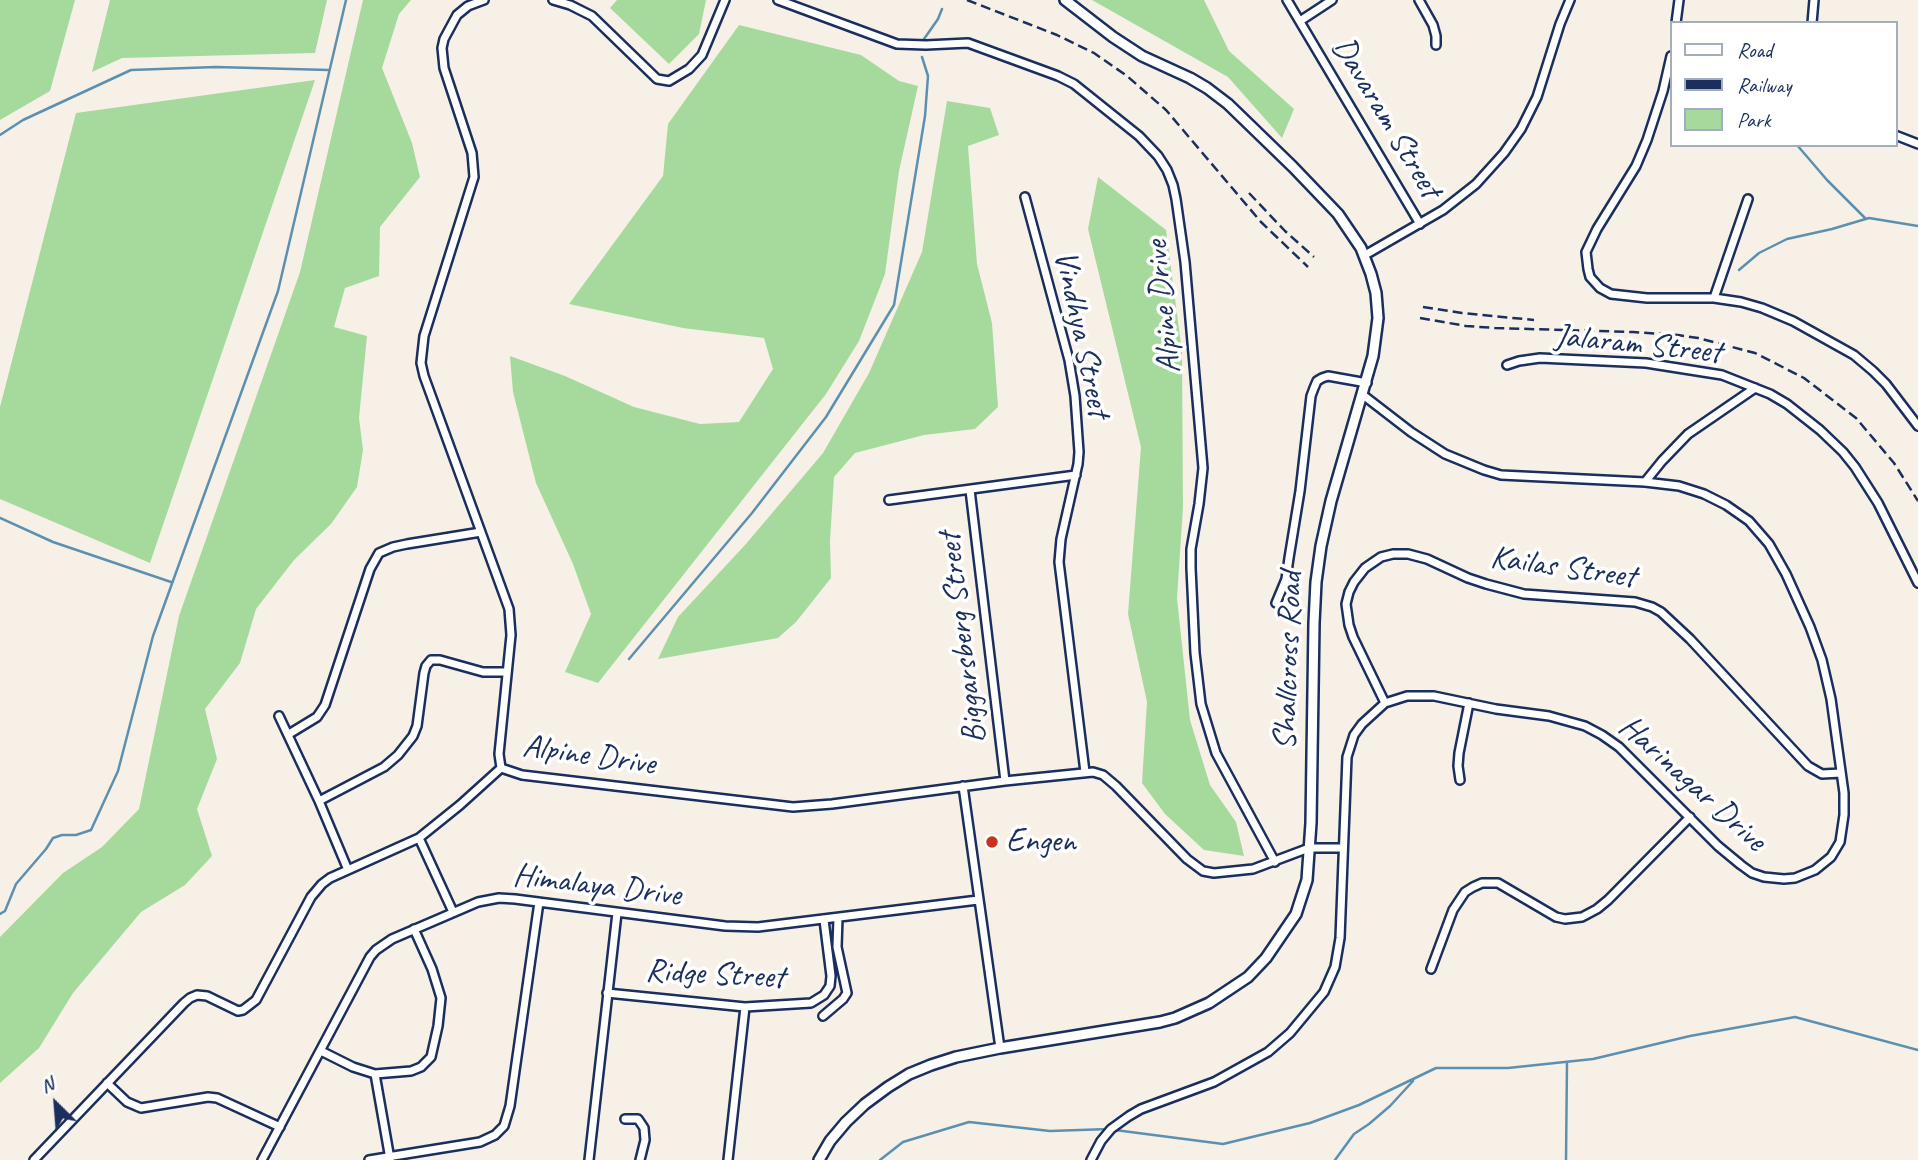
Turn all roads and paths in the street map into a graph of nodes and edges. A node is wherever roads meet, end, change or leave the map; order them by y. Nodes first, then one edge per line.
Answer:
1 (484, 0) edge
2 (553, 0) edge
3 (725, 0) edge
4 (778, 0) edge
5 (1065, 0) edge
6 (1287, 0) edge
7 (1332, 0) edge
8 (1419, 0) edge
9 (1570, 0) edge
10 (1679, 0) edge
11 (1815, 0) edge
12 (1300, 20) junction
13 (1676, 21) edge
14 (1812, 21) edge
15 (1436, 45) dead end
16 (1670, 60) edge
17 (1897, 136) edge
18 (1918, 144) edge
19 (1025, 197) dead end
20 (1748, 199) dead end
21 (1420, 224) junction
22 (1365, 255) junction
23 (1714, 298) junction
24 (1507, 365) dead end
25 (1367, 383) junction
26 (1755, 388) junction
27 (1363, 395) junction
28 (1918, 426) edge
29 (1076, 475) junction
30 (1645, 482) junction
31 (970, 490) junction
32 (890, 500) dead end
33 (481, 532) junction
34 (1918, 583) edge
35 (1276, 603) dead end
36 (507, 672) junction
37 (1385, 703) junction
38 (1469, 703) junction
39 (279, 716) dead end
40 (289, 734) junction
41 (501, 768) junction
42 (1085, 772) junction
43 (1842, 774) junction
44 (1460, 780) dead end
45 (1005, 781) junction
46 (963, 786) junction
47 (320, 801) junction
48 (1690, 817) junction
49 (419, 838) junction
50 (1309, 848) junction
51 (1343, 848) junction
52 (1275, 862) junction
53 (348, 870) junction
54 (978, 900) junction
55 (539, 902) junction
56 (453, 912) junction
57 (617, 913) junction
58 (838, 918) junction
59 (824, 920) junction
60 (414, 929) junction
61 (1431, 969) dead end
62 (607, 993) junction
63 (745, 1007) junction
64 (823, 1016) dead end
65 (1000, 1048) junction
66 (321, 1051) junction
67 (375, 1074) junction
68 (107, 1083) junction
69 (625, 1119) dead end
70 (280, 1127) junction
71 (390, 1158) edge
72 (34, 1160) edge
73 (262, 1160) edge
74 (369, 1160) edge
75 (589, 1160) edge
76 (640, 1160) edge
77 (729, 1160) edge
78 (819, 1160) edge
79 (1091, 1160) edge

1 - 33 street, Alpine Drive
2 - 3 street
4 - 52 street, Alpine Drive
5 - 22 street, Shallcross Road
6 - 12 street, Davaram Street
7 - 12 street
8 - 15 street
9 - 21 street
10 - 13 street
11 - 14 street
12 - 21 street, Davaram Street
16 - 23 street
17 - 18 street
19 - 29 street, Vindhya Street
20 - 23 street
21 - 22 street
22 - 25 street, Shallcross Road
23 - 28 street
24 - 26 street, Jalaram Street
25 - 27 street, Shallcross Road
25 - 35 street
26 - 30 street
26 - 34 street, Jalaram Street
27 - 30 street, Harinagar Drive
27 - 50 street, Shallcross Road
29 - 31 street
29 - 42 street, Vindhya Street
30 - 43 street, Harinagar Drive
31 - 32 street
31 - 45 street, Biggarsberg Street
33 - 36 street, Alpine Drive
33 - 40 street
36 - 41 street, Alpine Drive
36 - 47 street
37 - 38 street, Harinagar Drive
37 - 43 street, Kailas Street
37 - 51 street
38 - 44 street
38 - 48 street, Harinagar Drive
39 - 40 street
40 - 47 street
41 - 46 street, Alpine Drive
41 - 49 street
42 - 45 street, Alpine Drive
42 - 52 street
43 - 48 street, Harinagar Drive
45 - 46 street, Alpine Drive
46 - 54 street
47 - 53 street
48 - 61 street
49 - 53 street
49 - 56 street
50 - 51 street
50 - 52 street
50 - 65 street, Shallcross Road
51 - 79 street
53 - 68 street
54 - 58 street, Himalaya Drive
54 - 65 street
55 - 56 street, Himalaya Drive
55 - 57 street, Himalaya Drive
55 - 71 street
56 - 60 street, Himalaya Drive
57 - 59 street, Himalaya Drive
57 - 62 street
58 - 59 street, Himalaya Drive
58 - 64 street
59 - 63 street, Ridge Street
60 - 66 street, Himalaya Drive
60 - 67 street
62 - 63 street, Ridge Street
62 - 75 street
63 - 77 street
65 - 78 street, Shallcross Road
66 - 67 street
66 - 70 street, Himalaya Drive
67 - 71 street
68 - 70 street
68 - 72 street
69 - 76 street
70 - 73 street, Himalaya Drive
71 - 74 street

